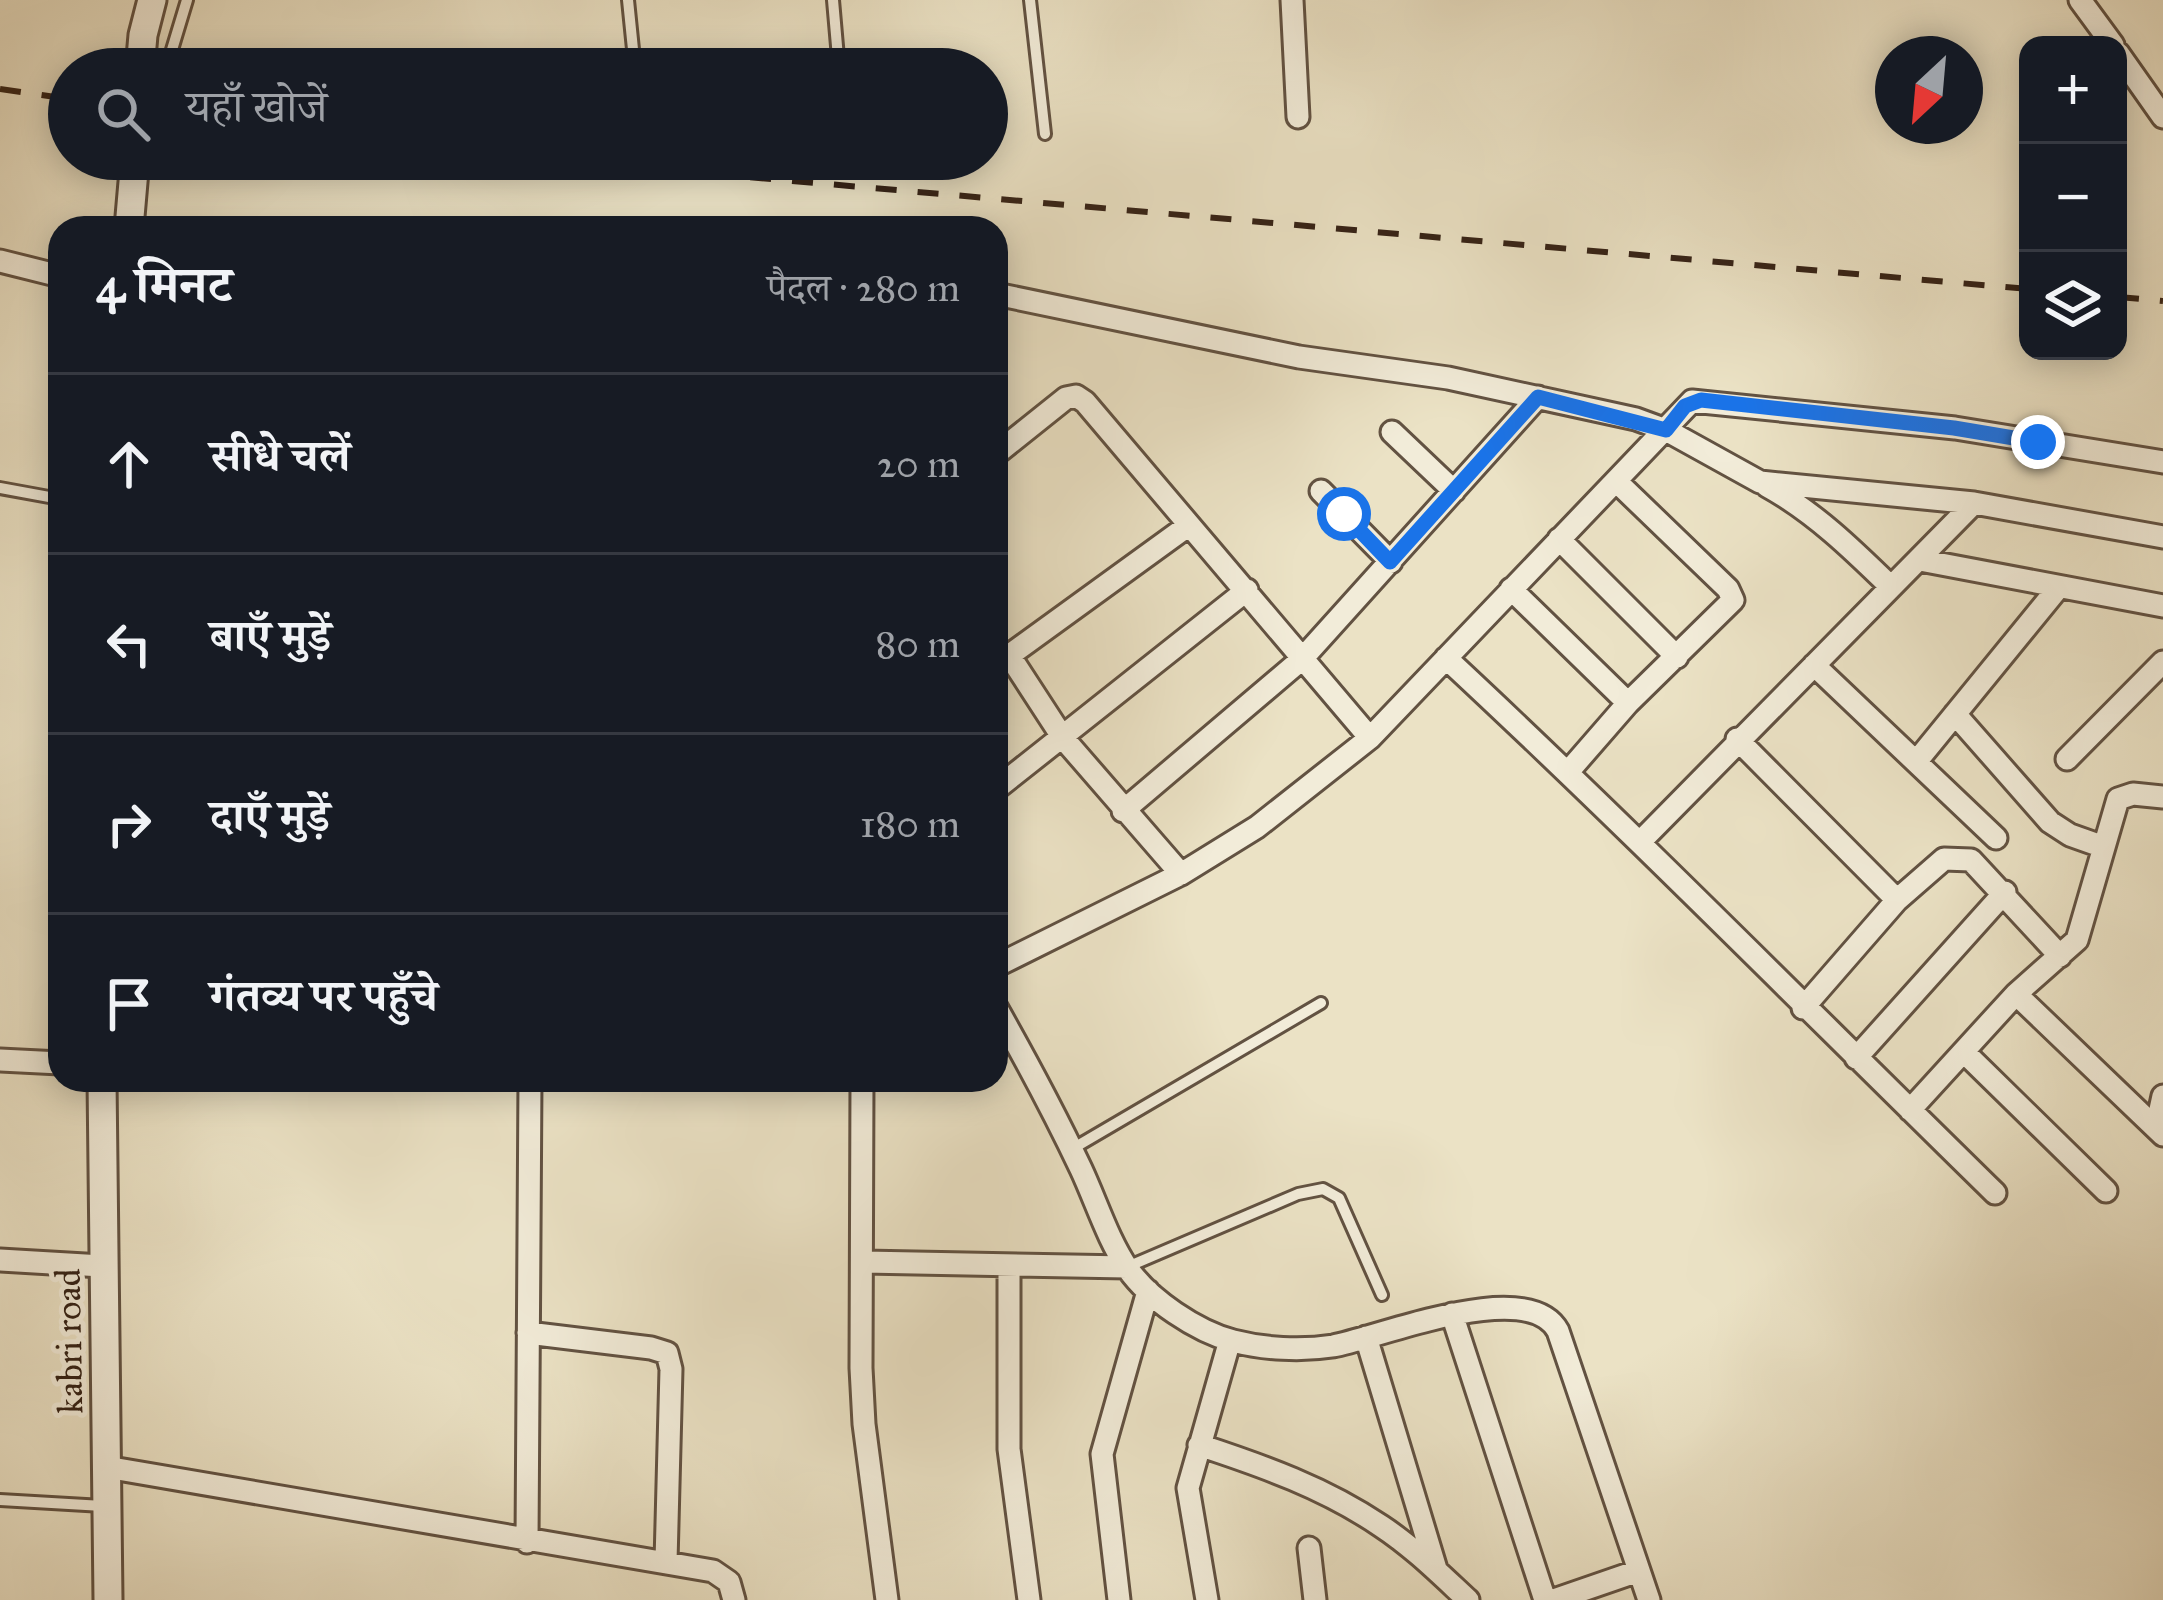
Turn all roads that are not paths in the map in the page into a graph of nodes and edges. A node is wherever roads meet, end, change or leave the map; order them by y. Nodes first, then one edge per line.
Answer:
1 (152, 0) edge
2 (187, 0) edge
3 (628, 0) edge
4 (833, 0) edge
5 (1030, 0) edge
6 (1292, 0) edge
7 (2080, 0) edge
8 (2106, 36) edge
9 (148, 48) edge
10 (163, 48) edge
11 (633, 48) edge
12 (837, 48) edge
13 (2127, 66) edge
14 (1298, 117) dead end
15 (2163, 117) edge
16 (1045, 134) dead end
17 (133, 180) edge
18 (130, 216) edge
19 (0, 262) edge
20 (48, 273) edge
21 (1008, 297) edge
22 (1538, 397) junction
23 (1666, 430) junction
24 (1392, 432) dead end
25 (1008, 444) edge
26 (2163, 462) edge
27 (1616, 482) junction
28 (1760, 482) junction
29 (0, 488) edge
30 (1321, 490) dead end
31 (1454, 491) junction
32 (48, 497) edge
33 (1975, 503) junction
34 (1189, 525) junction
35 (2163, 537) edge
36 (1559, 539) junction
37 (1920, 560) junction
38 (1390, 562) junction
39 (1891, 587) junction
40 (1511, 589) junction
41 (2058, 589) junction
42 (1247, 590) junction
43 (2163, 605) edge
44 (1008, 656) edge
45 (1677, 657) junction
46 (1446, 658) junction
47 (1302, 659) junction
48 (2163, 662) edge
49 (1814, 665) junction
50 (1008, 668) edge
51 (1628, 703) junction
52 (1955, 714) junction
53 (1063, 738) junction
54 (1370, 738) junction
55 (1737, 740) junction
56 (2067, 759) dead end
57 (1916, 762) junction
58 (1568, 772) junction
59 (1008, 780) edge
60 (2163, 797) edge
61 (1123, 811) junction
62 (1996, 838) dead end
63 (1640, 842) junction
64 (2101, 846) junction
65 (1181, 874) junction
66 (2005, 892) junction
67 (1897, 900) junction
68 (2060, 956) junction
69 (1008, 960) edge
70 (2016, 994) junction
71 (1321, 1003) dead end
72 (1803, 1007) junction
73 (1008, 1028) edge
74 (1008, 1051) edge
75 (1964, 1052) junction
76 (1022, 1053) junction
77 (1856, 1058) junction
78 (0, 1060) edge
79 (48, 1063) edge
80 (102, 1092) edge
81 (530, 1092) edge
82 (862, 1092) edge
83 (2163, 1096) edge
84 (1910, 1109) junction
85 (2160, 1131) edge
86 (1072, 1149) junction
87 (2106, 1190) dead end
88 (1994, 1193) dead end
89 (0, 1259) edge
90 (864, 1262) junction
91 (103, 1266) junction
92 (1009, 1267) junction
93 (1127, 1267) junction
94 (1148, 1291) junction
95 (1382, 1295) dead end
96 (1453, 1314) junction
97 (528, 1333) junction
98 (1366, 1337) junction
99 (1230, 1340) junction
100 (1199, 1444) junction
101 (106, 1467) junction
102 (0, 1501) edge
103 (106, 1506) junction
104 (526, 1541) junction
105 (1309, 1548) dead end
106 (665, 1562) junction
107 (1436, 1570) junction
108 (1638, 1571) junction
109 (108, 1600) edge
110 (734, 1600) edge
111 (886, 1600) edge
112 (1029, 1600) edge
113 (1119, 1600) edge
114 (1207, 1600) edge
115 (1315, 1600) edge
116 (1468, 1600) edge
117 (1549, 1600) edge
118 (1649, 1600) edge

1 - 9 street
2 - 10 lane
3 - 11 lane
4 - 12 lane
5 - 16 lane
6 - 14 street
7 - 8 street
13 - 15 street
17 - 18 street
19 - 20 street
21 - 22 street
22 - 23 street
22 - 31 street
23 - 26 street
23 - 27 street
23 - 28 street
24 - 31 street
25 - 34 street
27 - 36 street
27 - 45 street
28 - 33 street
28 - 39 street
29 - 32 lane
30 - 38 street
31 - 38 street
33 - 35 street
33 - 37 street
34 - 42 street
34 - 44 street
36 - 40 street
36 - 45 street
37 - 39 street
37 - 41 street
38 - 47 street
39 - 49 street
40 - 46 street
40 - 51 street
41 - 43 street
41 - 52 street
42 - 47 street
42 - 53 street
45 - 51 street
46 - 54 street
46 - 58 street
47 - 54 street
47 - 61 street
48 - 56 street
49 - 55 street
49 - 57 street
50 - 53 street
51 - 58 street
52 - 57 street
52 - 64 street
53 - 59 street
53 - 61 street
54 - 65 street
55 - 63 street
55 - 67 street
57 - 62 street
58 - 63 street
60 - 64 street
61 - 65 street
63 - 72 street
64 - 68 street
65 - 69 street
66 - 67 street
66 - 68 street
66 - 77 street
67 - 72 street
68 - 70 street
70 - 75 street
70 - 85 street
71 - 86 lane
72 - 77 street
73 - 76 street
74 - 76 street
75 - 84 street
75 - 87 street
76 - 86 street
77 - 84 street
78 - 79 street
80 - 91 street, kabri road
81 - 97 street
82 - 90 street
83 - 85 street
84 - 88 street
86 - 93 street
89 - 91 street
90 - 92 street
90 - 111 street
91 - 101 street, kabri road
92 - 93 street
92 - 112 street
93 - 94 street
93 - 95 lane
94 - 99 street
94 - 113 street
96 - 98 street
96 - 108 street
96 - 117 street
97 - 104 street
97 - 106 street
98 - 99 street
98 - 107 street
99 - 100 street
100 - 107 street
100 - 114 street
101 - 103 street, kabri road
101 - 104 street
102 - 103 lane
103 - 109 street, kabri road
104 - 106 street
105 - 115 street
106 - 110 street
107 - 116 street
108 - 117 street
108 - 118 street

